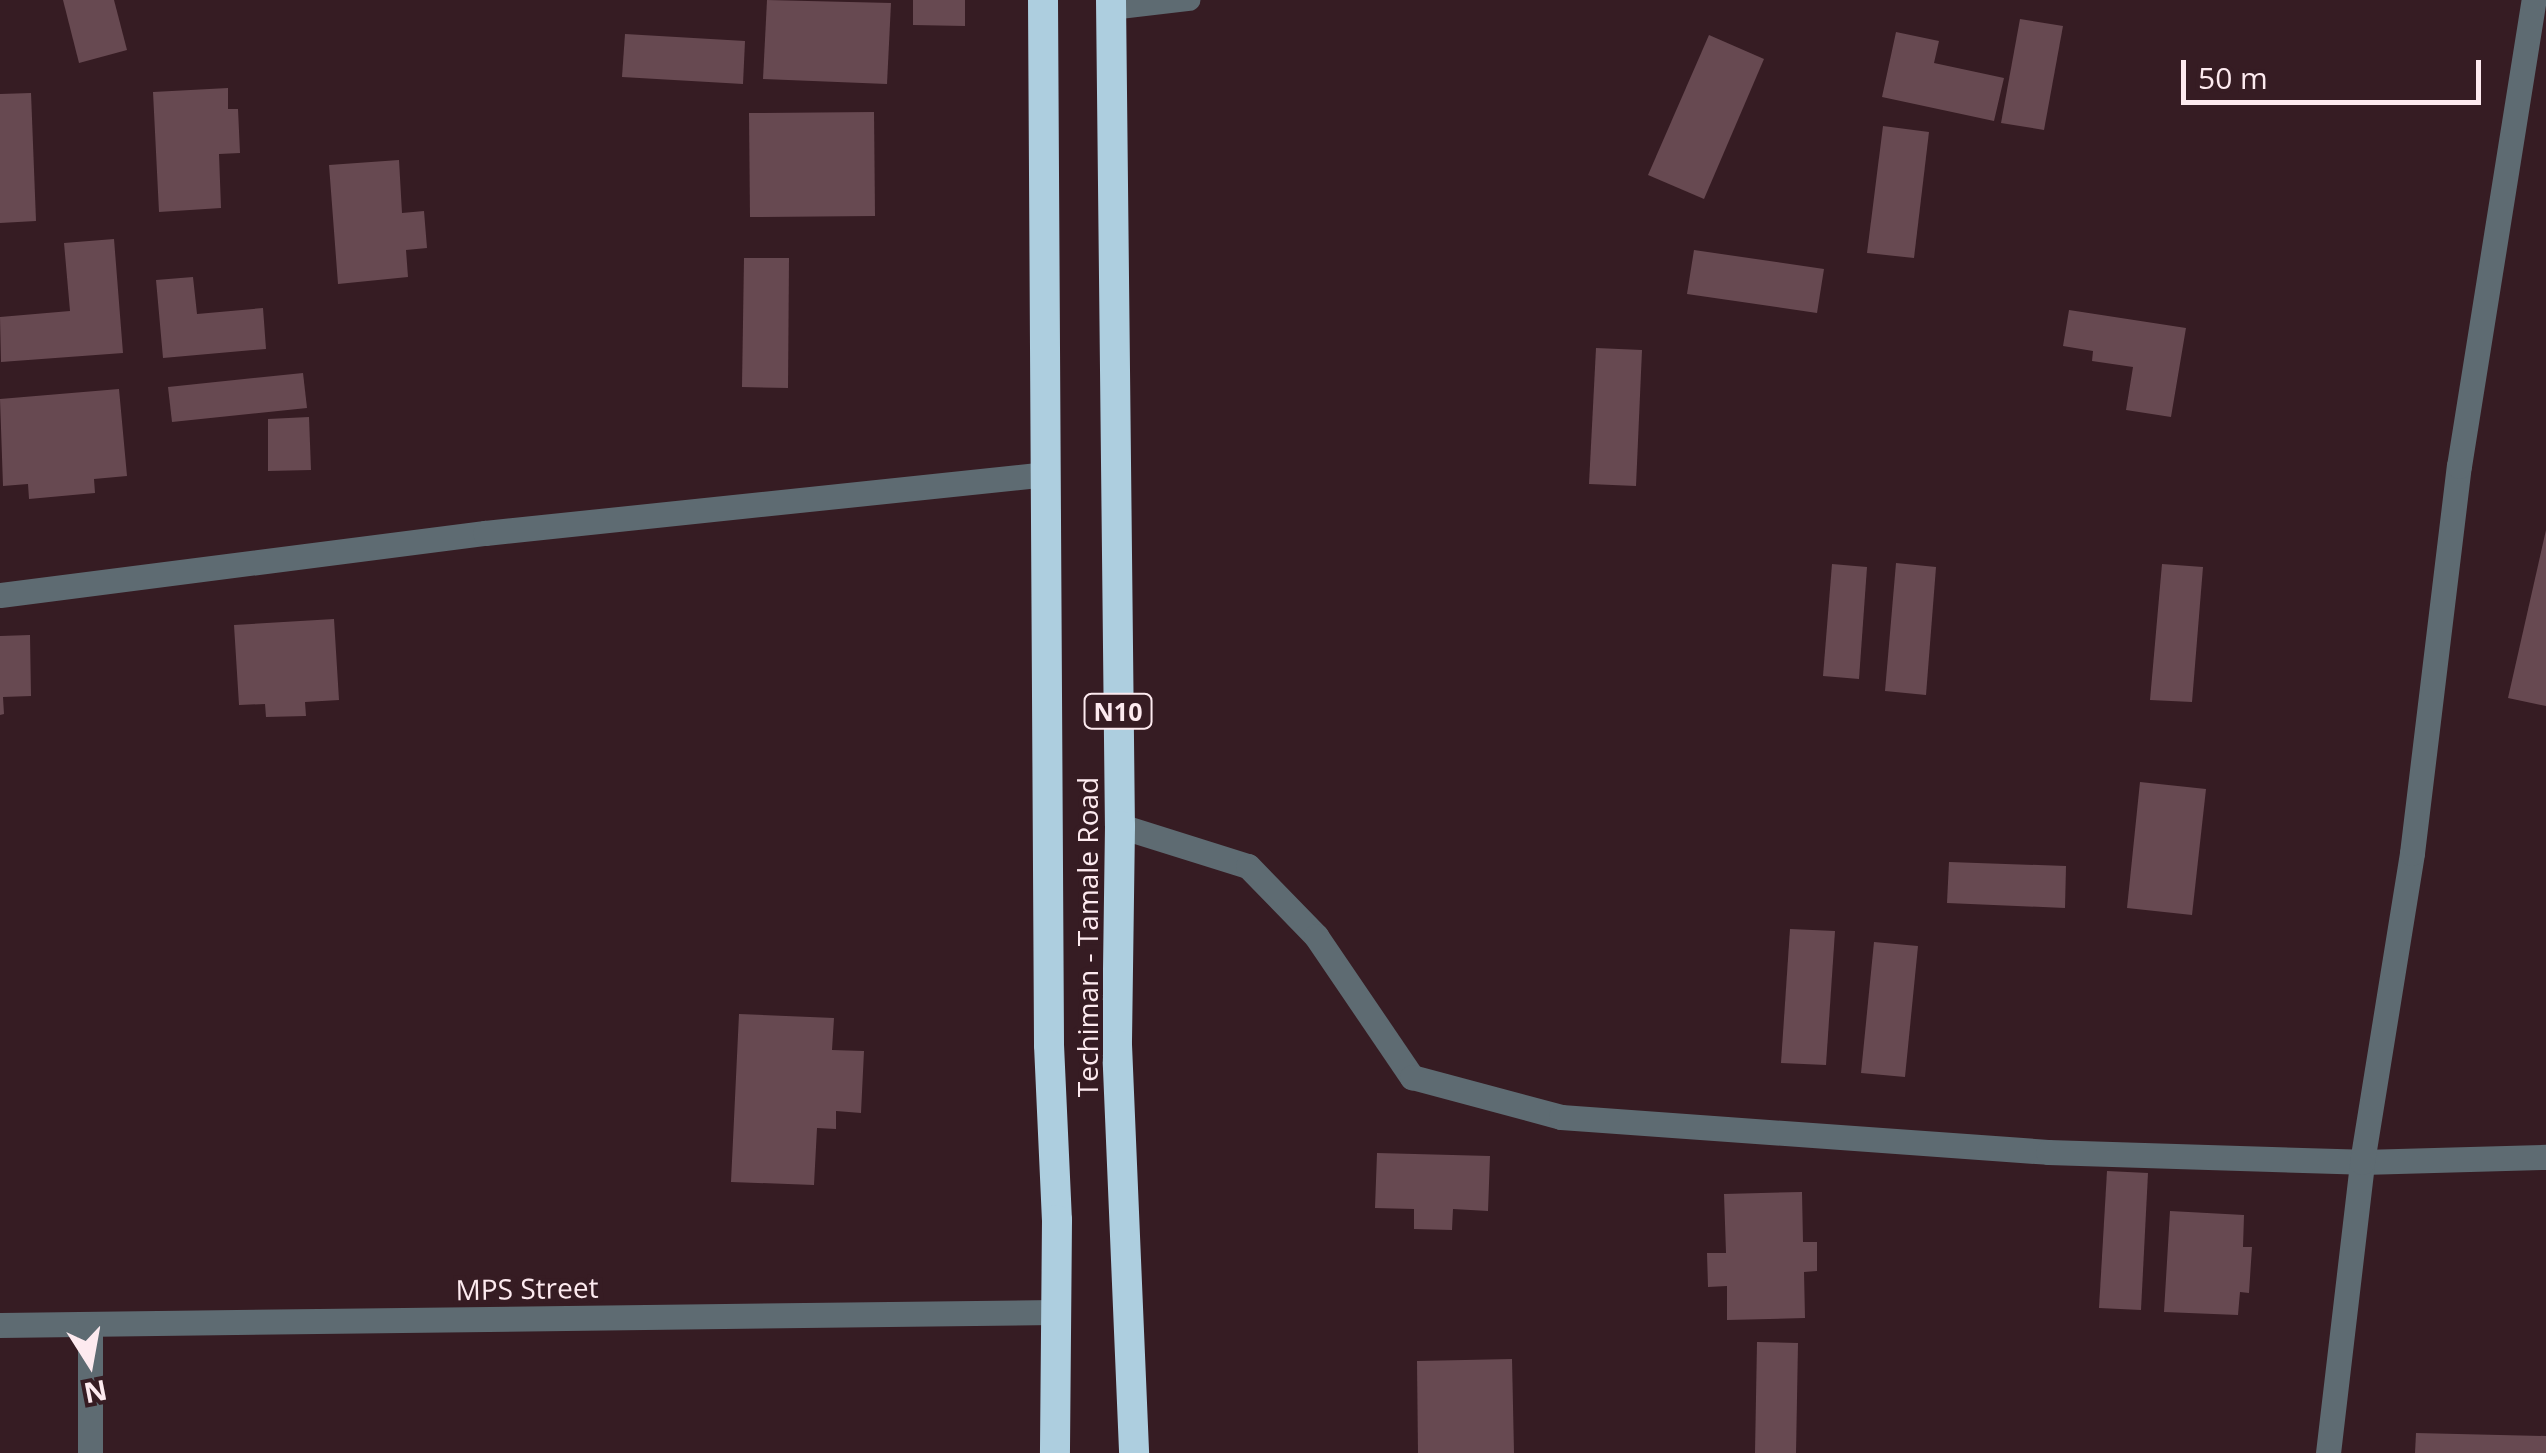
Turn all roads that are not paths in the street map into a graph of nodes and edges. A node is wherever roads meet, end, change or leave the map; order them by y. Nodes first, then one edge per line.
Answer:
1 (1043, 0) edge
2 (1189, 0) edge
3 (2534, 0) edge
4 (1111, 4) edge
5 (1047, 474) junction
6 (0, 595) edge
7 (1120, 826) junction
8 (2546, 1157) edge
9 (2362, 1162) junction
10 (1055, 1312) junction
11 (90, 1324) junction
12 (0, 1326) edge
13 (90, 1453) edge
14 (1056, 1453) edge
15 (1134, 1453) edge
16 (2328, 1453) edge

1 - 5 highway, Techiman - Tamale Road / N10
2 - 4 lane
3 - 9 street
4 - 7 highway, Techiman - Tamale Road / N10
5 - 6 street
5 - 10 highway, Techiman - Tamale Road / N10
7 - 9 street
7 - 15 highway, Techiman - Tamale Road / N10
8 - 9 street
9 - 16 street
10 - 11 street, MPS Street
10 - 14 highway, Techiman - Tamale Road / N10
11 - 12 street, MPS Street
11 - 13 street

